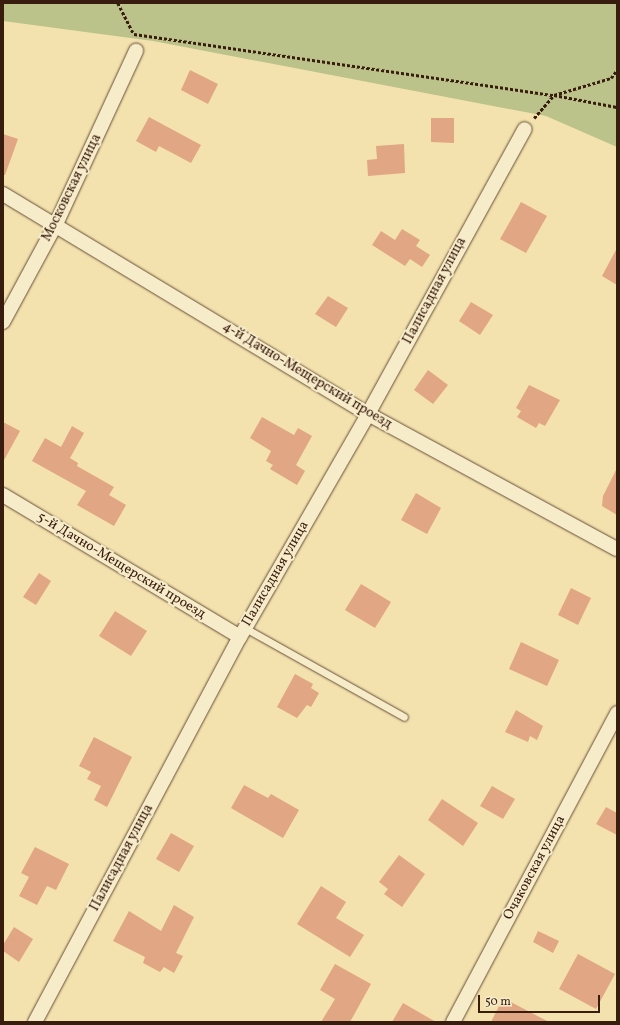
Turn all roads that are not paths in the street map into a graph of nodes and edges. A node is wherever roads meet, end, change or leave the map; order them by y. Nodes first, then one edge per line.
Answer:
1 (136, 51) road end
2 (525, 129) road end
3 (3, 194) edge
4 (56, 224) junction
5 (3, 322) edge
6 (368, 414) junction
7 (3, 495) edge
8 (617, 549) edge
9 (242, 632) junction
10 (617, 713) edge
11 (404, 717) dead end
12 (35, 1022) edge
13 (453, 1022) edge

1 - 4 street, Московская улица
2 - 6 street, Палисадная улица
3 - 4 street, 4-й Дачно-Мещерский проезд
4 - 5 street, Московская улица
4 - 6 street, 4-й Дачно-Мещерский проезд
6 - 8 street, 4-й Дачно-Мещерский проезд
6 - 9 street, Палисадная улица
7 - 9 street, 5-й Дачно-Мещерский проезд
9 - 11 lane
9 - 12 street, Палисадная улица
10 - 13 street, Очаковская улица

